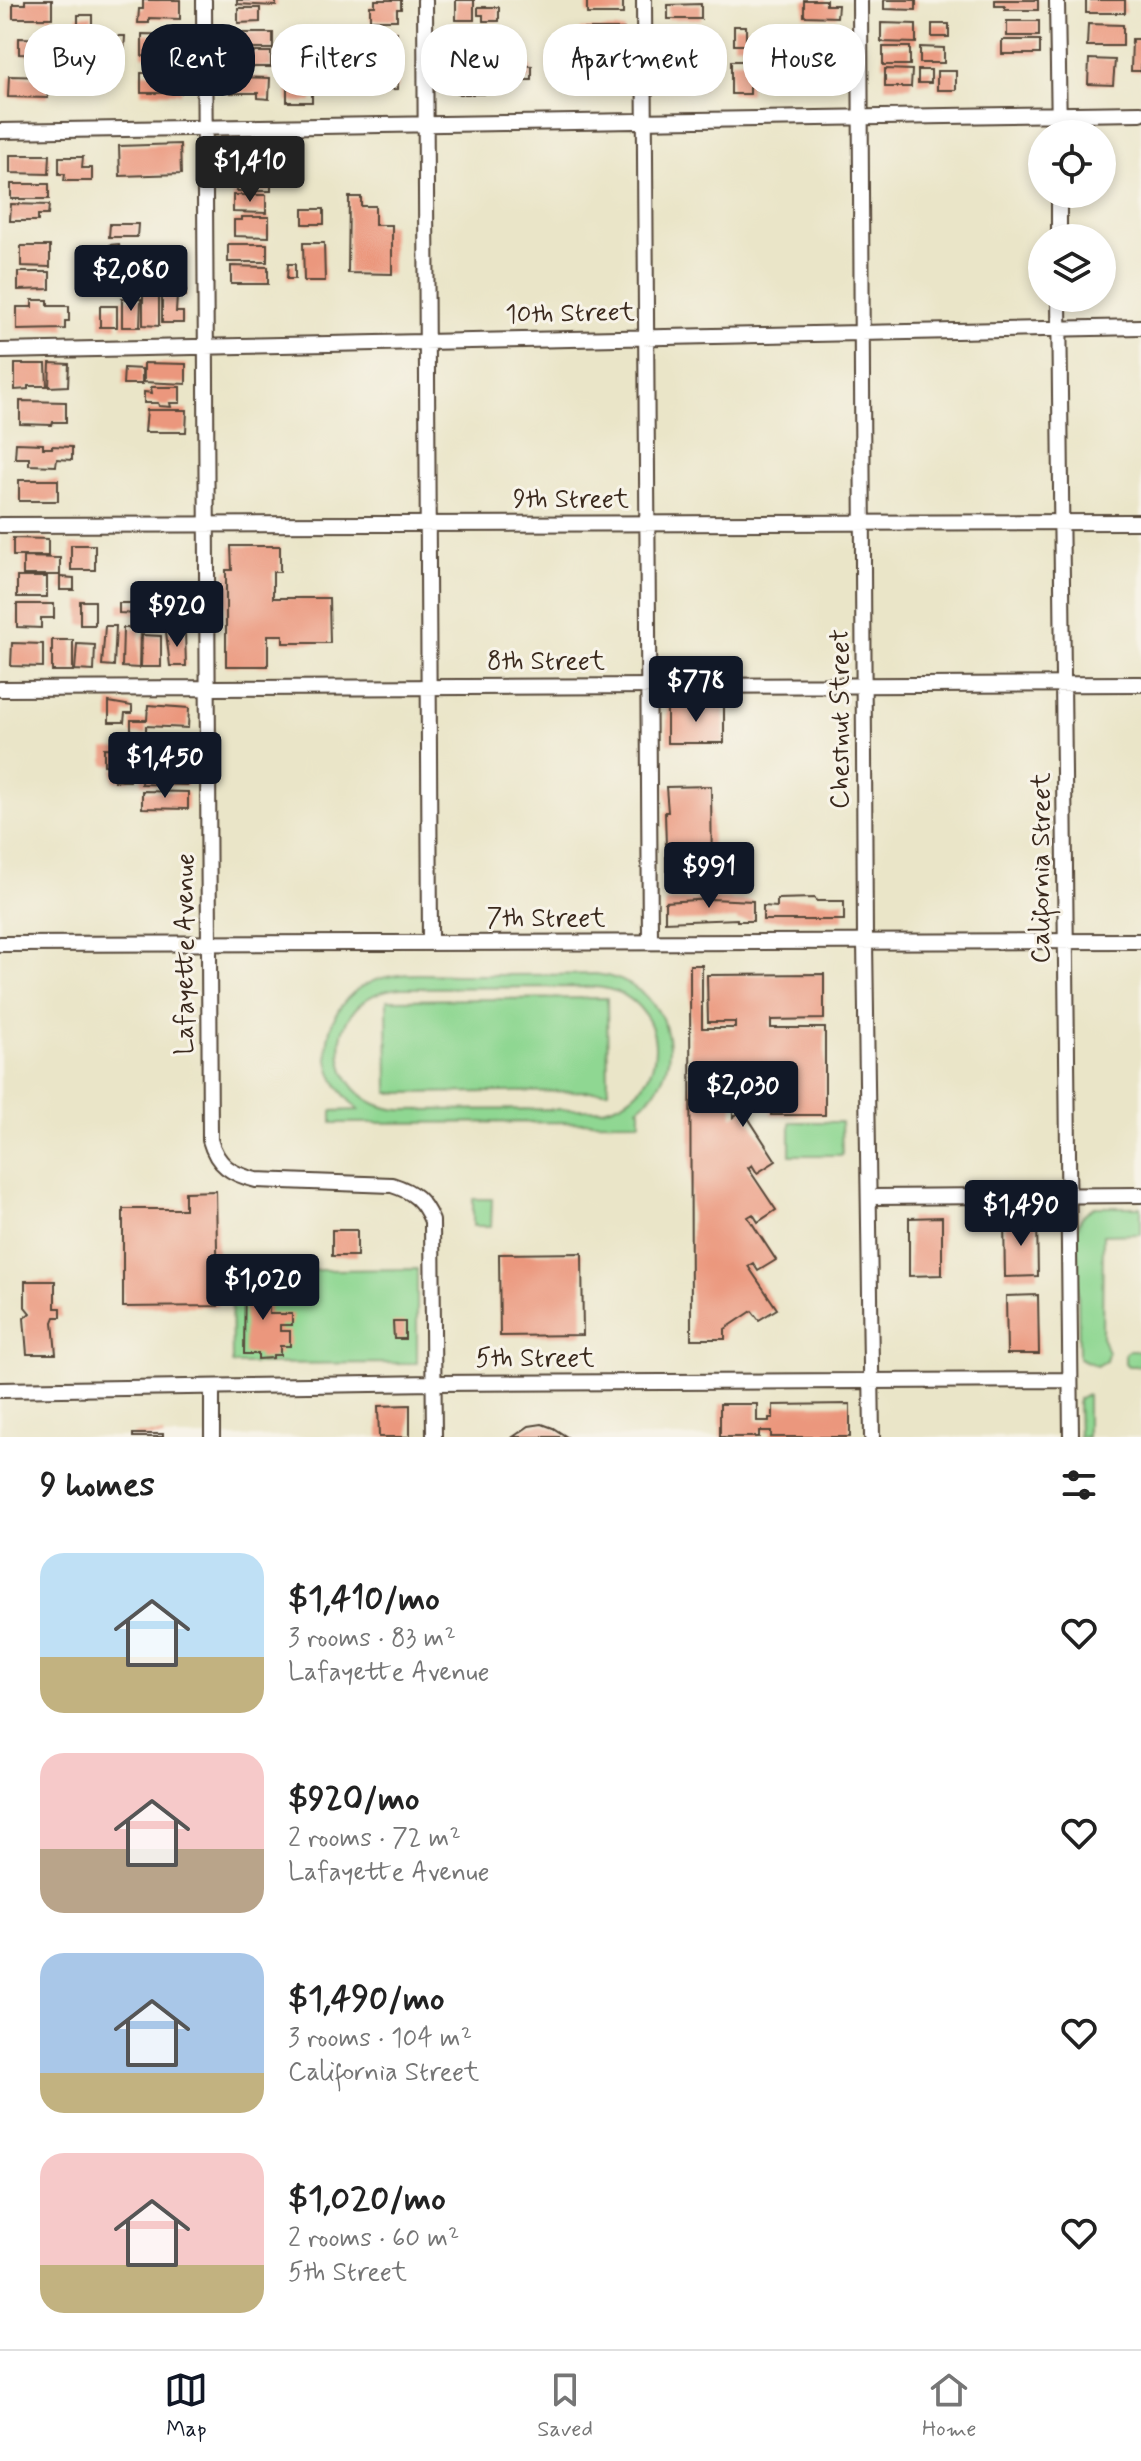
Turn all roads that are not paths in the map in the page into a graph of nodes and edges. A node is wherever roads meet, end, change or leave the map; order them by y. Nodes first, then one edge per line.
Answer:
1 (204, 0) edge
2 (425, 0) edge
3 (644, 0) edge
4 (860, 0) edge
5 (1057, 0) edge
6 (1141, 113) edge
7 (1059, 115) junction
8 (861, 117) junction
9 (1059, 120) edge
10 (645, 121) junction
11 (425, 124) junction
12 (205, 127) junction
13 (0, 131) edge
14 (1059, 312) edge
15 (1141, 327) edge
16 (1059, 329) junction
17 (862, 333) junction
18 (645, 337) junction
19 (426, 341) junction
20 (206, 346) junction
21 (0, 351) edge
22 (1062, 522) junction
23 (1141, 522) edge
24 (864, 523) junction
25 (428, 524) junction
26 (648, 524) junction
27 (0, 525) edge
28 (209, 525) junction
29 (1065, 684) junction
30 (1141, 684) edge
31 (865, 685) junction
32 (429, 686) junction
33 (649, 686) junction
34 (0, 689) edge
35 (208, 689) junction
36 (865, 941) junction
37 (1066, 941) junction
38 (1141, 941) edge
39 (650, 942) junction
40 (430, 943) junction
41 (0, 944) edge
42 (210, 945) junction
43 (1066, 1195) junction
44 (1141, 1195) edge
45 (871, 1197) junction
46 (1070, 1380) junction
47 (872, 1382) junction
48 (434, 1383) junction
49 (212, 1387) junction
50 (0, 1390) edge
51 (212, 1437) edge
52 (434, 1437) edge
53 (872, 1437) edge
54 (1071, 1437) edge

1 - 12 street, Lafayette Avenue
2 - 11 street
3 - 10 street
4 - 8 street, Chestnut Street
5 - 7 street
6 - 7 street
7 - 8 street
7 - 9 street
8 - 10 street
8 - 17 street, Chestnut Street
10 - 11 street
10 - 18 street
11 - 12 street
11 - 19 street
12 - 13 street
12 - 20 street, Lafayette Avenue
14 - 16 street, California Street
15 - 16 street, 10th Street
16 - 17 street, 10th Street
16 - 22 street, California Street
17 - 18 street, 10th Street
17 - 24 street, Chestnut Street
18 - 19 street, 10th Street
18 - 26 street
19 - 20 street, 10th Street
19 - 25 street
20 - 21 street, 10th Street
20 - 28 street, Lafayette Avenue
22 - 23 street, 9th Street
22 - 24 street, 9th Street
22 - 29 street, California Street
24 - 26 street, 9th Street
24 - 31 street, Chestnut Street
25 - 26 street, 9th Street
25 - 28 street, 9th Street
25 - 32 street
26 - 33 street
27 - 28 street, 9th Street
28 - 35 street, Lafayette Avenue
29 - 30 street, 8th Street
29 - 31 street, 8th Street
29 - 37 street, California Street
31 - 33 street, 8th Street
31 - 36 street, Chestnut Street
32 - 33 street, 8th Street
32 - 35 street, 8th Street
32 - 40 street
33 - 39 street
34 - 35 street, 8th Street
35 - 42 street, Lafayette Avenue
36 - 37 street, 7th Street
36 - 39 street, 7th Street
36 - 45 street, Chestnut Street
37 - 38 street, 7th Street
37 - 43 street, California Street
39 - 40 street, 7th Street
40 - 42 street, 7th Street
41 - 42 street, 7th Street
42 - 48 street, Lafayette Avenue
43 - 44 street
43 - 45 street
43 - 46 street, California Street
45 - 47 street, Chestnut Street
46 - 47 street, 5th Street
46 - 54 street, California Street
47 - 48 street, 5th Street
47 - 53 street, Chestnut Street
48 - 49 street, 5th Street
48 - 52 street
49 - 50 street, 5th Street
49 - 51 street

